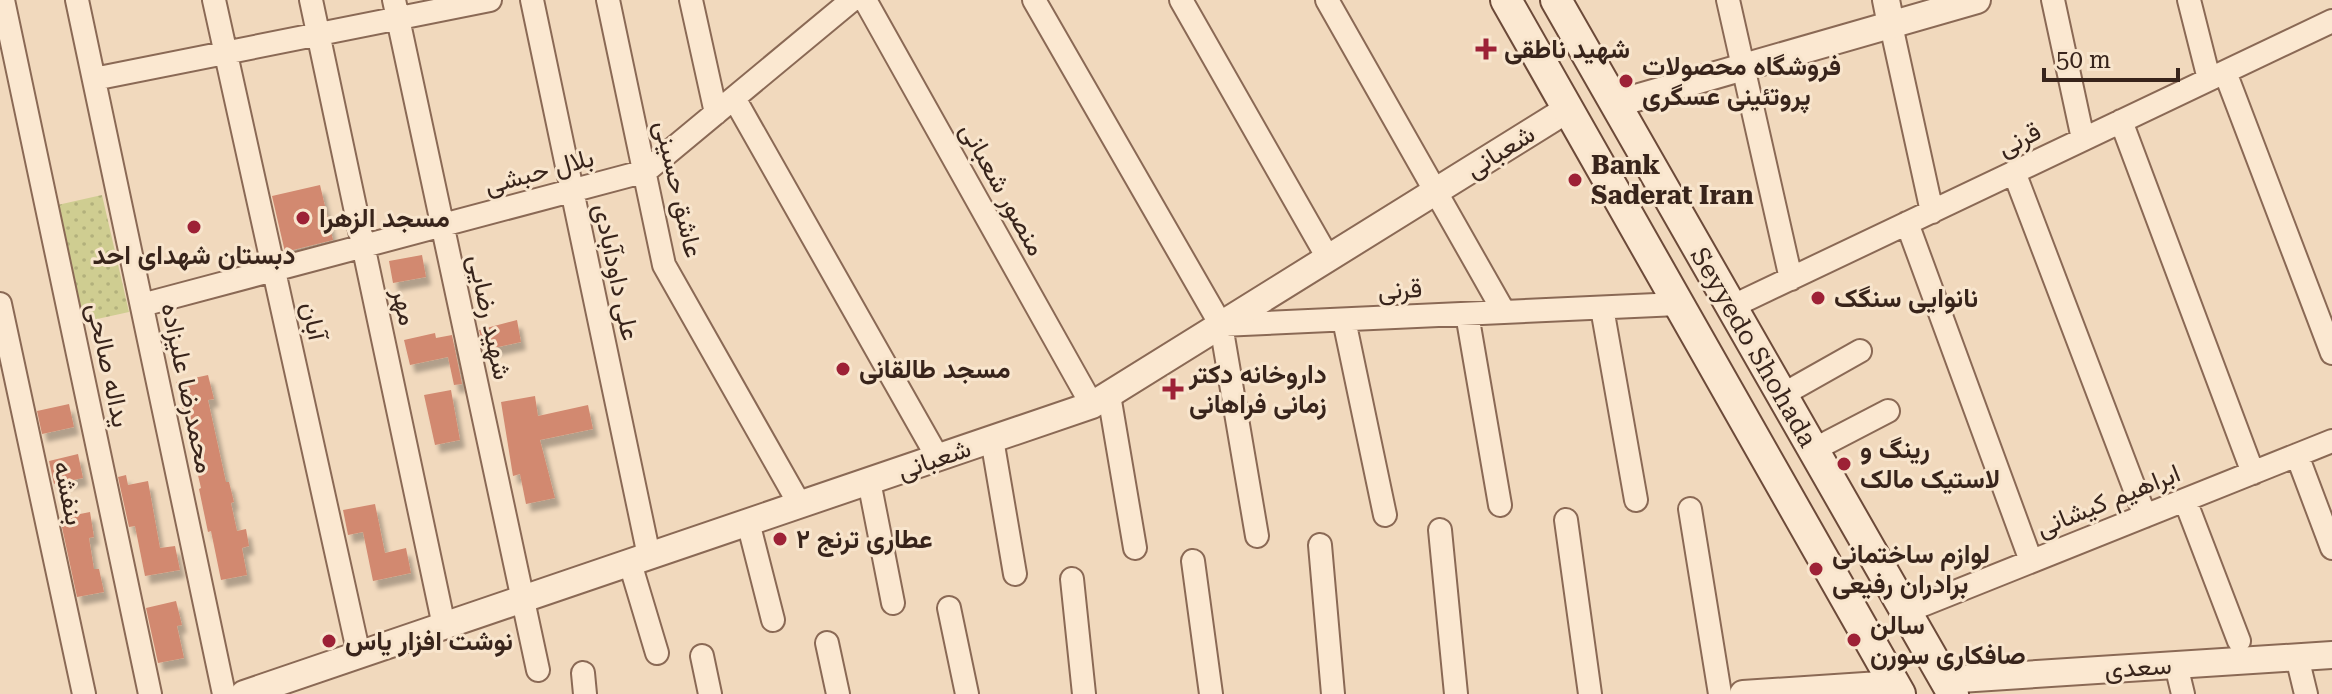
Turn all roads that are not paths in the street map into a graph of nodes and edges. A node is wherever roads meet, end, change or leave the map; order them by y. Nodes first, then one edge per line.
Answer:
1 (3, 0) edge
2 (77, 0) edge
3 (214, 0) edge
4 (311, 0) edge
5 (490, 0) edge
6 (532, 0) edge
7 (608, 0) edge
8 (691, 0) edge
9 (852, 0) edge
10 (865, 0) edge
11 (1034, 0) edge
12 (1181, 0) edge
13 (1327, 0) edge
14 (1506, 0) edge
15 (1556, 0) edge
16 (1728, 0) edge
17 (1977, 0) edge
18 (2053, 0) edge
19 (2189, 0) edge
20 (396, 9) edge
21 (824, 11) edge
22 (1889, 12) edge
23 (2332, 21) edge
24 (318, 34) junction
25 (225, 53) junction
26 (1743, 67) junction
27 (2217, 76) junction
28 (94, 79) junction
29 (734, 98) junction
30 (1615, 104) junction
31 (1568, 109) junction
32 (716, 113) junction
33 (2121, 121) junction
34 (2083, 139) junction
35 (646, 171) junction
36 (2014, 172) junction
37 (1437, 190) junction
38 (571, 191) junction
39 (1932, 212) junction
40 (1907, 223) junction
41 (442, 226) junction
42 (363, 245) junction
43 (1328, 258) junction
44 (274, 270) junction
45 (1791, 279) junction
46 (0, 304) edge
47 (1678, 304) junction
48 (142, 305) junction
49 (1731, 307) junction
50 (1602, 308) junction
51 (1504, 312) junction
52 (1467, 314) junction
53 (1344, 320) junction
54 (1221, 325) junction
55 (1860, 351) dead end
56 (2332, 353) edge
57 (8, 376) edge
58 (1782, 395) junction
59 (1100, 400) junction
60 (1888, 411) dead end
61 (992, 439) junction
62 (2332, 441) edge
63 (1813, 450) junction
64 (2297, 455) junction
65 (938, 458) junction
66 (2253, 473) junction
67 (869, 481) junction
68 (1636, 500) dead end
69 (2185, 500) junction
70 (800, 505) junction
71 (1500, 505) dead end
72 (1690, 509) dead end
73 (1385, 515) dead end
74 (2145, 516) junction
75 (1566, 520) dead end
76 (748, 522) junction
77 (1440, 530) dead end
78 (1257, 536) dead end
79 (1320, 545) dead end
80 (1135, 548) dead end
81 (2332, 548) edge
82 (639, 560) junction
83 (1193, 561) dead end
84 (2031, 561) junction
85 (1015, 574) dead end
86 (1072, 579) dead end
87 (522, 599) junction
88 (893, 603) dead end
89 (949, 608) dead end
90 (1905, 612) junction
91 (773, 620) dead end
92 (444, 626) junction
93 (2239, 641) dead end
94 (827, 643) dead end
95 (657, 653) dead end
96 (359, 655) junction
97 (2332, 655) edge
98 (702, 656) dead end
99 (2297, 657) junction
100 (2176, 665) junction
101 (538, 670) dead end
102 (1948, 687) edge
103 (1897, 689) edge
104 (1801, 692) edge
105 (84, 694) edge
106 (150, 694) edge
107 (224, 694) edge
108 (244, 694) edge
109 (710, 694) edge
110 (838, 694) edge
111 (967, 694) edge
112 (1084, 694) edge
113 (1211, 694) edge
114 (1333, 694) edge
115 (1456, 694) edge
116 (1590, 694) edge
117 (1720, 694) edge
118 (1743, 694) edge
119 (2183, 694) edge
120 (2306, 694) edge

1 - 106 street, یداله صالحی
2 - 28 street, محمدرضا علیزاده
3 - 25 street, آبان
4 - 24 street, مهر
5 - 20 street
6 - 38 street, علی داودآبادی
7 - 35 street, عاشق حسینی
8 - 32 street
9 - 21 street, بلال حبشی
10 - 59 street, منصور شعبانی
11 - 54 street
12 - 43 street
13 - 37 street
14 - 31 main road, Seyyedo Shohada
15 - 30 main road, Seyyedo Shohada
16 - 26 street
17 - 22 street
18 - 34 street
19 - 27 street
20 - 24 street
20 - 41 street, شهید رضایی
21 - 29 street, بلال حبشی
22 - 26 street
22 - 39 street
23 - 27 street, قرنی
24 - 25 street
24 - 42 street, مهر
25 - 28 street
25 - 44 street, آبان
26 - 30 street
26 - 45 street
27 - 33 street, قرنی
27 - 56 street
28 - 48 street, محمدرضا علیزاده
29 - 32 street, بلال حبشی
29 - 65 street
30 - 31 main road
30 - 49 main road, Seyyedo Shohada
31 - 37 street, شعبانی
31 - 47 main road, Seyyedo Shohada
32 - 35 street, بلال حبشی
33 - 34 street, قرنی
33 - 66 street
34 - 36 street, قرنی
35 - 38 street, بلال حبشی
35 - 70 street, عاشق حسینی
36 - 39 street, قرنی
36 - 74 street
37 - 43 street, شعبانی
37 - 51 street
38 - 41 street, بلال حبشی
38 - 82 street, علی داودآبادی
39 - 40 street, قرنی
40 - 45 street, قرنی
40 - 84 street
41 - 42 street, بلال حبشی
41 - 87 street, شهید رضایی
42 - 44 street, بلال حبشی
42 - 92 street, مهر
43 - 54 street, شعبانی
44 - 48 street, بلال حبشی
44 - 96 street, آبان
45 - 49 street, قرنی
46 - 57 street, بنفشه
47 - 49 main road
47 - 50 street, قرنی
47 - 103 main road, Seyyedo Shohada
48 - 107 street, محمدرضا علیزاده
49 - 58 main road, Seyyedo Shohada
50 - 51 street, قرنی
50 - 68 street
51 - 52 street, قرنی
52 - 53 street, قرنی
52 - 71 street
53 - 54 street, قرنی
53 - 73 street
54 - 59 street, شعبانی
54 - 78 street
55 - 58 street
57 - 105 street, بنفشه
58 - 63 main road, Seyyedo Shohada
59 - 61 street, شعبانی
59 - 80 street, منصور شعبانی
60 - 63 street
61 - 65 street, شعبانی
61 - 85 street
62 - 64 street, ابراهیم کیشانی
63 - 90 main road, Seyyedo Shohada
64 - 66 street, ابراهیم کیشانی
64 - 81 street
65 - 67 street, شعبانی
66 - 69 street, ابراهیم کیشانی
67 - 70 street, شعبانی
67 - 88 street
69 - 74 street, ابراهیم کیشانی
69 - 93 street
70 - 76 street, شعبانی
72 - 117 street
74 - 84 street, ابراهیم کیشانی
75 - 116 street
76 - 82 street, شعبانی
76 - 91 street
77 - 115 street
79 - 114 street
82 - 87 street, شعبانی
82 - 95 street, علی داودآبادی
83 - 113 street
84 - 90 street, ابراهیم کیشانی
86 - 112 street
87 - 92 street, شعبانی
87 - 101 street, شهید رضایی
89 - 111 street
90 - 102 main road, Seyyedo Shohada
92 - 96 street, شعبانی
94 - 110 street
96 - 108 street, شعبانی
97 - 99 street, سعدی
98 - 109 street
99 - 100 street, سعدی
99 - 120 street
100 - 102 street, سعدی
100 - 119 street
103 - 104 street
104 - 118 street

